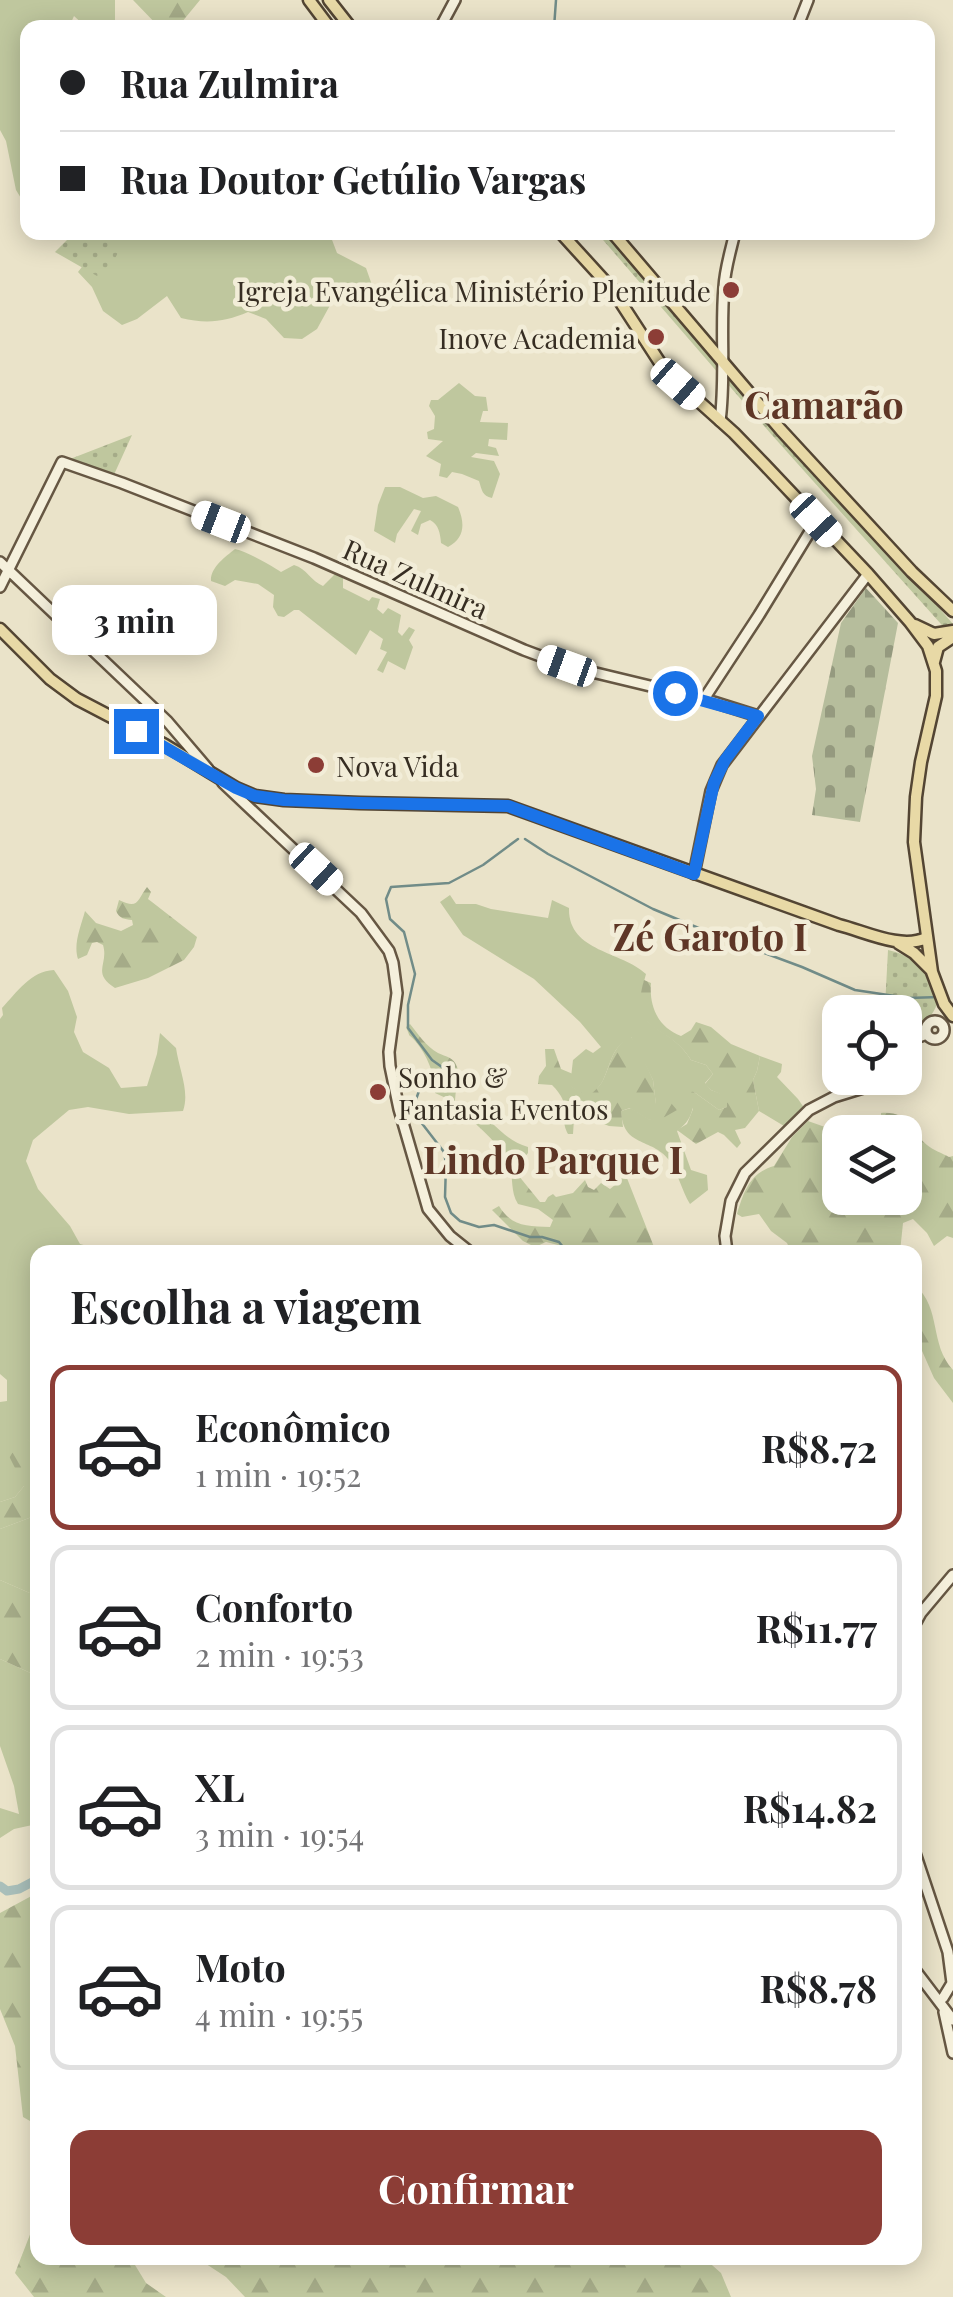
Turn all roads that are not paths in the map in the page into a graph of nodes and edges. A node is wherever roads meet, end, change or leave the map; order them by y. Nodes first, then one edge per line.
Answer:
1 (329, 0) edge
2 (345, 20) edge
3 (567, 240) edge
4 (619, 240) edge
5 (734, 240) edge
6 (724, 361) junction
7 (720, 421) junction
8 (816, 520) junction
9 (4, 566) edge
10 (868, 574) junction
11 (0, 587) edge
12 (953, 611) edge
13 (910, 622) junction
14 (0, 630) edge
15 (953, 635) edge
16 (934, 663) junction
17 (704, 700) junction
18 (758, 716) junction
19 (183, 749) junction
20 (216, 776) junction
21 (255, 796) junction
22 (249, 810) junction
23 (694, 874) junction
24 (888, 938) junction
25 (926, 938) junction
26 (932, 972) junction
27 (945, 1013) edge
28 (922, 1036) edge
29 (840, 1095) edge
30 (461, 1245) edge
31 (726, 1245) edge
32 (953, 1576) edge
33 (922, 1612) edge
34 (922, 1873) edge
35 (922, 1972) edge
36 (947, 1993) edge
37 (953, 2011) edge
38 (953, 2020) edge
39 (953, 2054) edge

1 - 2 main road
3 - 7 main road
4 - 6 main road
5 - 6 main road
6 - 7 main road
6 - 12 main road
7 - 8 main road
8 - 10 main road
8 - 17 main road
9 - 11 main road
9 - 17 main road, Rua Zulmira
9 - 19 main road
10 - 13 main road
10 - 18 main road
13 - 15 main road
13 - 16 main road
14 - 19 main road
15 - 16 main road
16 - 25 main road
17 - 18 main road, Rua Zulmira
18 - 23 main road
19 - 20 main road
20 - 21 main road
20 - 22 main road
21 - 22 main road
21 - 23 main road
22 - 30 main road
23 - 24 main road
24 - 25 main road
24 - 26 main road
25 - 26 main road
26 - 27 main road
27 - 28 main road
29 - 31 main road
32 - 33 main road
34 - 36 main road
35 - 36 main road
36 - 37 main road
36 - 38 main road
36 - 39 main road

